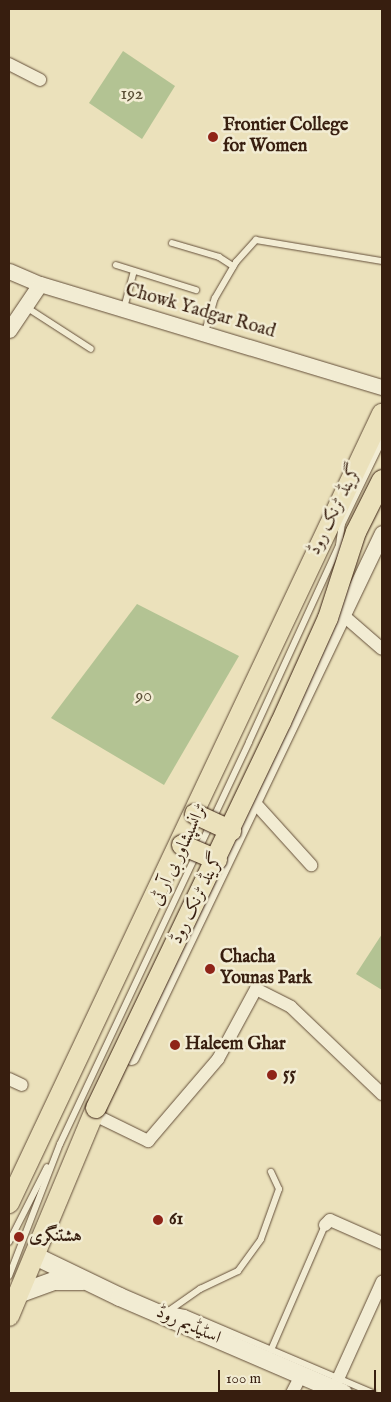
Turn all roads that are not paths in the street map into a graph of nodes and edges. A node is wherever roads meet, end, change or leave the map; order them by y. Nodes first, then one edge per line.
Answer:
1 (9, 64) edge
2 (40, 80) dead end
3 (172, 243) dead end
4 (382, 261) edge
5 (116, 265) dead end
6 (233, 266) junction
7 (9, 270) edge
8 (134, 271) junction
9 (40, 284) junction
10 (196, 290) dead end
11 (24, 306) junction
12 (124, 310) junction
13 (9, 330) edge
14 (205, 332) junction
15 (91, 349) dead end
16 (382, 387) edge
17 (382, 414) edge
18 (382, 440) edge
19 (382, 480) edge
20 (382, 488) edge
21 (382, 533) edge
22 (324, 576) junction
23 (344, 616) junction
24 (382, 649) edge
25 (255, 803) junction
26 (193, 813) junction
27 (231, 831) junction
28 (180, 844) junction
29 (217, 860) junction
30 (311, 865) dead end
31 (9, 1079) edge
32 (22, 1085) dead end
33 (382, 1094) edge
34 (94, 1118) junction
35 (60, 1144) junction
36 (271, 1172) dead end
37 (9, 1203) edge
38 (325, 1225) joint
39 (9, 1242) edge
40 (382, 1243) edge
41 (35, 1256) junction
42 (9, 1276) edge
43 (89, 1281) junction
44 (382, 1282) edge
45 (18, 1294) junction
46 (116, 1295) junction
47 (166, 1312) junction
48 (9, 1316) edge
49 (271, 1350) junction
50 (341, 1386) edge
51 (294, 1388) edge
52 (322, 1393) edge
53 (373, 1393) edge

1 - 2 street
3 - 6 lane
4 - 6 lane
5 - 8 lane
6 - 14 lane
7 - 9 street, Chowk Yadgar Road
8 - 10 lane
8 - 12 lane
9 - 11 street
9 - 12 street, Chowk Yadgar Road
11 - 13 street
11 - 15 lane
12 - 14 street, Chowk Yadgar Road
14 - 16 street, Chowk Yadgar Road
17 - 26 highway, گرینڈ ٹرنک روڈ
18 - 22 lane, ٹرانسپشاور بی آر ٹی
19 - 27 highway, گرینڈ ٹرنک روڈ, bridge
20 - 22 lane, ٹرانسپشاور بی آر ٹی
21 - 23 street
22 - 35 lane, ٹرانسپشاور بی آر ٹی
23 - 24 street
23 - 25 street
25 - 30 street
25 - 34 street
26 - 27 highway, bridge
26 - 28 highway, گرینڈ ٹرنک روڈ
27 - 29 highway, گرینڈ ٹرنک روڈ, bridge
28 - 29 highway, bridge
28 - 37 highway, گرینڈ ٹرنک روڈ
29 - 34 highway, گرینڈ ٹرنک روڈ, bridge
31 - 32 street
33 - 34 street
34 - 41 highway, گرینڈ ٹرنک روڈ
35 - 39 lane, ٹرانسپشاور بی آر ٹی
35 - 42 lane, ٹرانسپشاور بی آر ٹی
36 - 47 lane
38 - 40 street
38 - 49 lane
41 - 43 main road, اسٹیڈیم روڈ
41 - 45 highway, گرینڈ ٹرنک روڈ
43 - 45 main road, اسٹیڈیم روڈ
43 - 46 main road, اسٹیڈیم روڈ
44 - 50 street
45 - 48 highway, گرینڈ ٹرنک روڈ
46 - 47 main road, اسٹیڈیم روڈ
46 - 51 lane
47 - 49 lane
47 - 50 main road, اسٹیڈیم روڈ
49 - 50 lane
50 - 53 lane
51 - 52 lane

